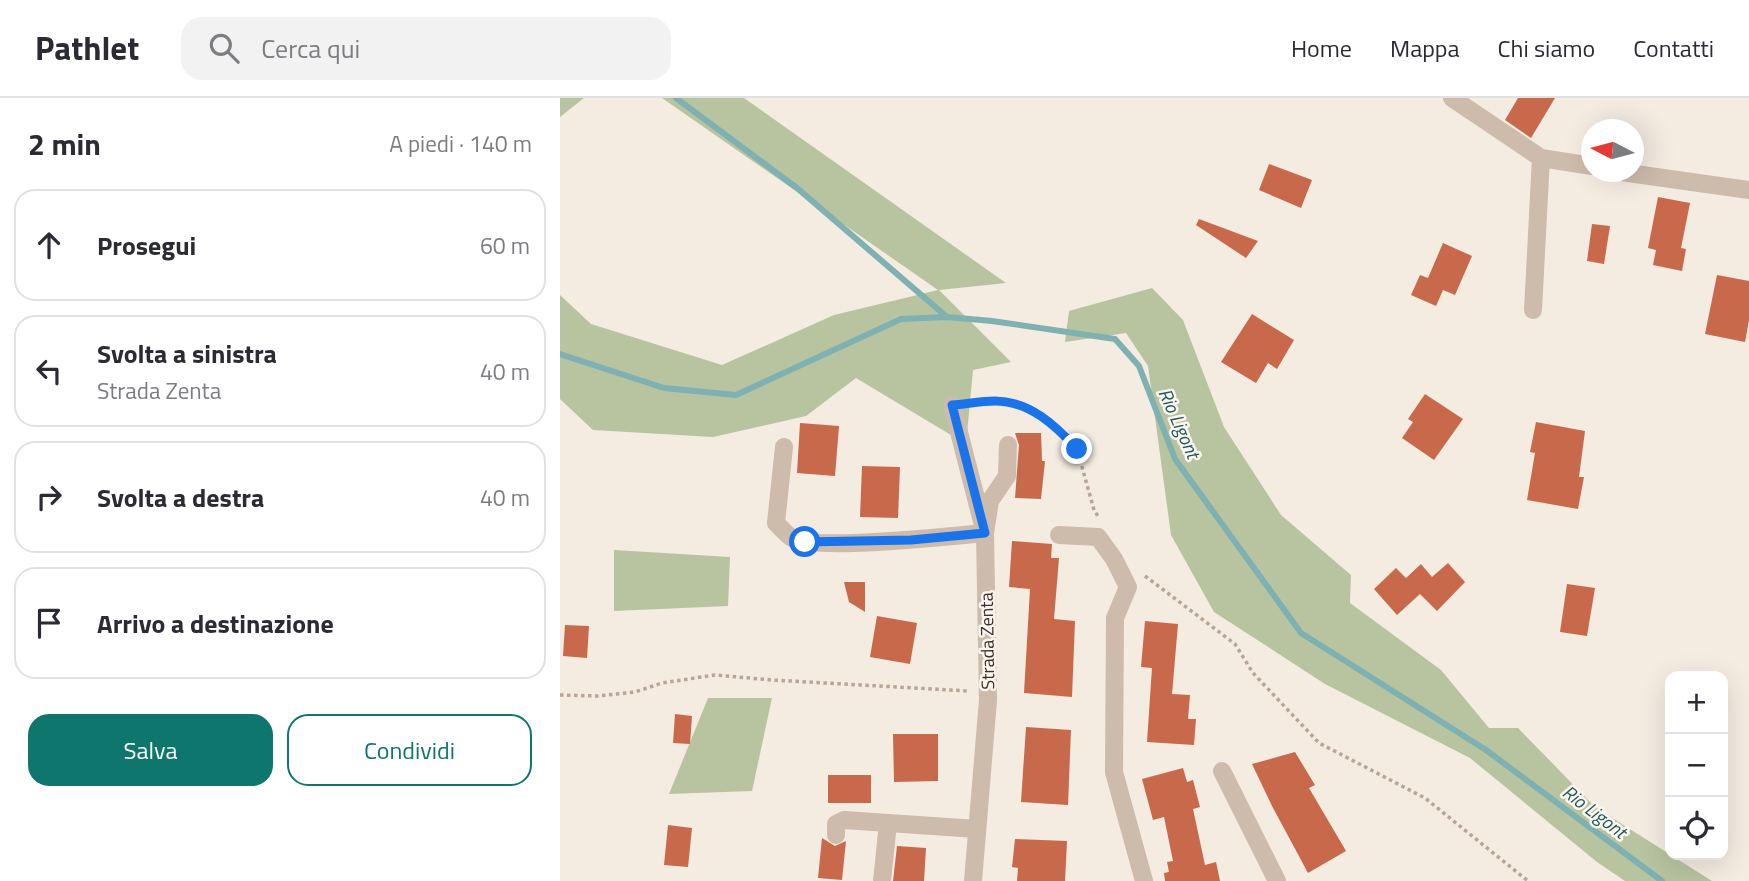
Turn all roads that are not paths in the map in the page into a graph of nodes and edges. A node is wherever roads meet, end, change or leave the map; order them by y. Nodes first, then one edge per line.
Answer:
1 (1452, 98) edge
2 (1541, 158) junction
3 (1581, 164) edge
4 (1644, 175) edge
5 (1749, 190) edge
6 (1533, 310) dead end
7 (952, 405) road end
8 (1009, 445) dead end
9 (784, 447) dead end
10 (985, 533) junction
11 (1059, 535) dead end
12 (1222, 771) dead end
13 (888, 823) junction
14 (977, 829) junction
15 (836, 835) dead end
16 (882, 881) edge
17 (973, 881) edge
18 (1144, 881) edge
19 (1277, 881) edge

1 - 2 street
2 - 3 street
2 - 6 street
4 - 5 street
7 - 10 street, Strada Zenta
8 - 10 street
9 - 10 street
10 - 14 street, Strada Zenta
11 - 18 street
12 - 19 street
13 - 14 street
13 - 15 street
13 - 16 street
14 - 17 street, Strada Zenta

